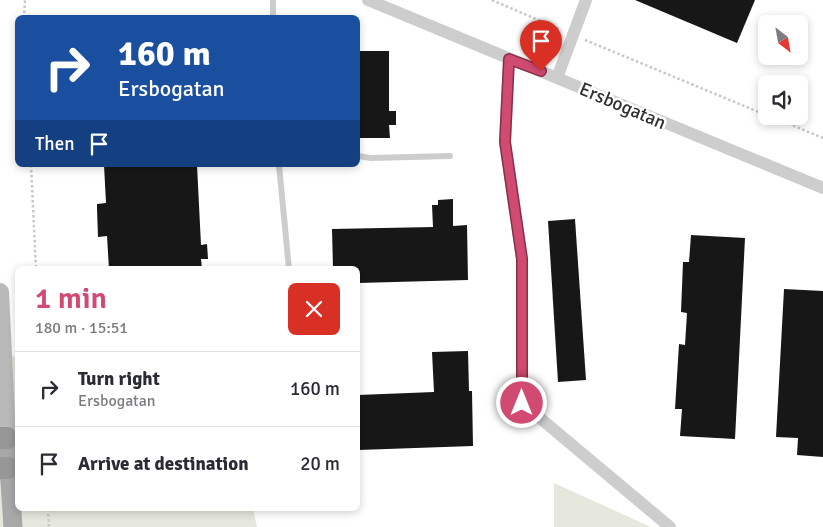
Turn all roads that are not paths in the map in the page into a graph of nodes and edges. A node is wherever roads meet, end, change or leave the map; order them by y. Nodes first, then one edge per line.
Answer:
1 (273, 0) edge
2 (368, 0) edge
3 (586, 0) edge
4 (273, 15) edge
5 (509, 59) junction
6 (557, 78) junction
7 (360, 156) edge
8 (450, 156) dead end
9 (279, 167) edge
10 (823, 188) edge
11 (289, 266) edge
12 (0, 292) edge
13 (3, 438) edge
14 (4, 468) edge
15 (13, 527) edge
16 (670, 527) edge

1 - 4 lane
2 - 5 street, Ersbogatan
3 - 6 street
5 - 6 street, Ersbogatan
5 - 16 street
6 - 10 street, Ersbogatan
7 - 8 lane
9 - 11 lane
12 - 13 main road
13 - 14 main road
14 - 15 main road

